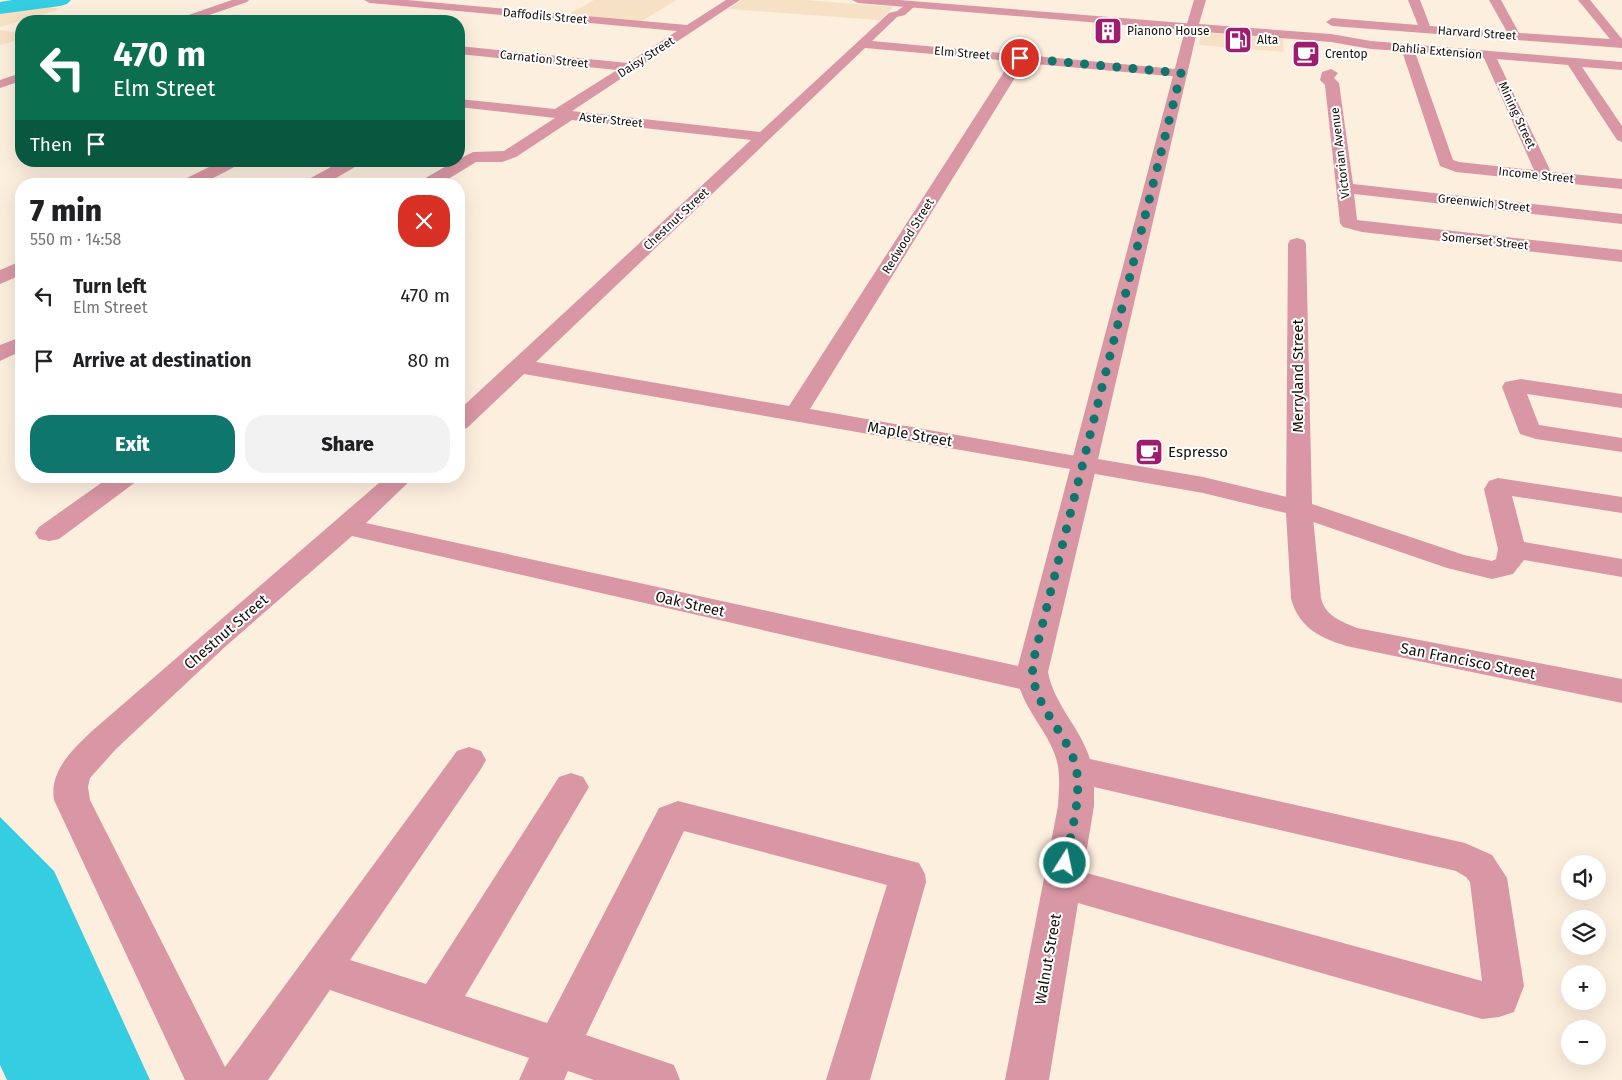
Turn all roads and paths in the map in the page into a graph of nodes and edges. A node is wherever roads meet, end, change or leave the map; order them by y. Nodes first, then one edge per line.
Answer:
1 (243, 0) edge
2 (370, 0) edge
3 (734, 0) edge
4 (858, 0) edge
5 (1200, 0) edge
6 (1414, 0) edge
7 (1495, 0) edge
8 (1584, 0) edge
9 (904, 5) edge
10 (1330, 7) dead end
11 (199, 15) edge
12 (1332, 22) junction
13 (1192, 27) junction
14 (690, 29) junction
15 (1425, 29) junction
16 (1515, 36) junction
17 (1331, 43) junction
18 (862, 44) junction
19 (1621, 44) edge
20 (1407, 48) junction
21 (465, 51) edge
22 (1489, 55) junction
23 (1020, 58) junction
24 (1572, 61) junction
25 (1622, 66) edge
26 (630, 67) junction
27 (1181, 73) junction
28 (1331, 73) dead end
29 (15, 79) edge
30 (0, 84) edge
31 (465, 104) edge
32 (564, 114) junction
33 (764, 137) junction
34 (1622, 137) edge
35 (465, 160) edge
36 (222, 167) edge
37 (343, 167) edge
38 (455, 167) edge
39 (1545, 176) junction
40 (201, 178) edge
41 (324, 178) edge
42 (437, 178) edge
43 (1622, 184) edge
44 (1345, 188) junction
45 (1622, 219) edge
46 (1349, 224) joint
47 (1297, 244) dead end
48 (1622, 256) edge
49 (15, 270) edge
50 (0, 278) edge
51 (15, 346) edge
52 (0, 354) edge
53 (519, 366) junction
54 (1622, 400) edge
55 (796, 414) junction
56 (465, 417) edge
57 (1622, 444) edge
58 (1084, 464) junction
59 (118, 483) edge
60 (395, 483) edge
61 (1622, 505) edge
62 (1299, 508) junction
63 (348, 527) junction
64 (49, 533) dead end
65 (1512, 549) junction
66 (1622, 568) edge
67 (1317, 620) joint
68 (1033, 682) junction
69 (1622, 691) edge
70 (469, 760) dead end
71 (1076, 769) junction
72 (571, 787) dead end
73 (1062, 882) junction
74 (321, 968) junction
75 (436, 1006) junction
76 (549, 1063) edge
77 (209, 1080) edge
78 (242, 1080) edge
79 (658, 1080) edge
80 (848, 1080) edge
81 (1027, 1080) edge

1 - 11 street
2 - 14 street, Daffodils Street
3 - 14 street, Daisy Street
4 - 9 street, Dahlia Extension
5 - 13 street, Walnut Street
6 - 15 street
7 - 16 street
8 - 19 street
9 - 13 street, Dahlia Extension
9 - 18 street, Chestnut Street
10 - 12 street
12 - 15 street, Harvard Street
12 - 17 street
13 - 17 street, Dahlia Extension
13 - 27 street, Walnut Street
14 - 26 street, Daisy Street
15 - 16 street, Harvard Street
16 - 19 street, Harvard Street
17 - 20 street, Dahlia Extension
18 - 23 street, Elm Street
18 - 33 street, Chestnut Street
20 - 22 street, Dahlia Extension
20 - 39 street, Income Street
21 - 26 street, Carnation Street
22 - 24 street, Dahlia Extension
22 - 39 street, Mining Street
23 - 27 street, Elm Street
23 - 55 street, Redwood Street
24 - 25 street, Dahlia Extension
24 - 34 street
26 - 32 street, Daisy Street
27 - 58 street, Walnut Street
28 - 44 street, Victorian Avenue
29 - 30 street
31 - 32 street, Aster Street
32 - 33 street, Aster Street
32 - 35 street, Daisy Street
33 - 53 street, Chestnut Street
36 - 40 street
37 - 41 street
38 - 42 street, Daisy Street
39 - 43 street, Income Street
44 - 45 street, Greenwich Street
44 - 46 street, Victorian Avenue
46 - 48 street, Somerset Street
47 - 62 street, Merryland Street
49 - 50 street
51 - 52 street
53 - 55 street, Maple Street
53 - 56 street, Chestnut Street
54 - 57 street
55 - 58 street, Maple Street
58 - 62 street, Maple Street
58 - 68 street, Walnut Street
59 - 64 street
60 - 63 street, Chestnut Street
61 - 65 street
62 - 65 street, Maple Street
62 - 67 street, Merryland Street
63 - 68 street, Oak Street
63 - 77 street, Chestnut Street
65 - 66 street
67 - 69 street, San Francisco Street
68 - 71 street, Walnut Street
70 - 74 street
71 - 73 street, Walnut Street
71 - 73 street
72 - 75 street
73 - 81 street, Walnut Street
74 - 75 street
74 - 78 street
75 - 76 street
76 - 79 street
76 - 80 street

